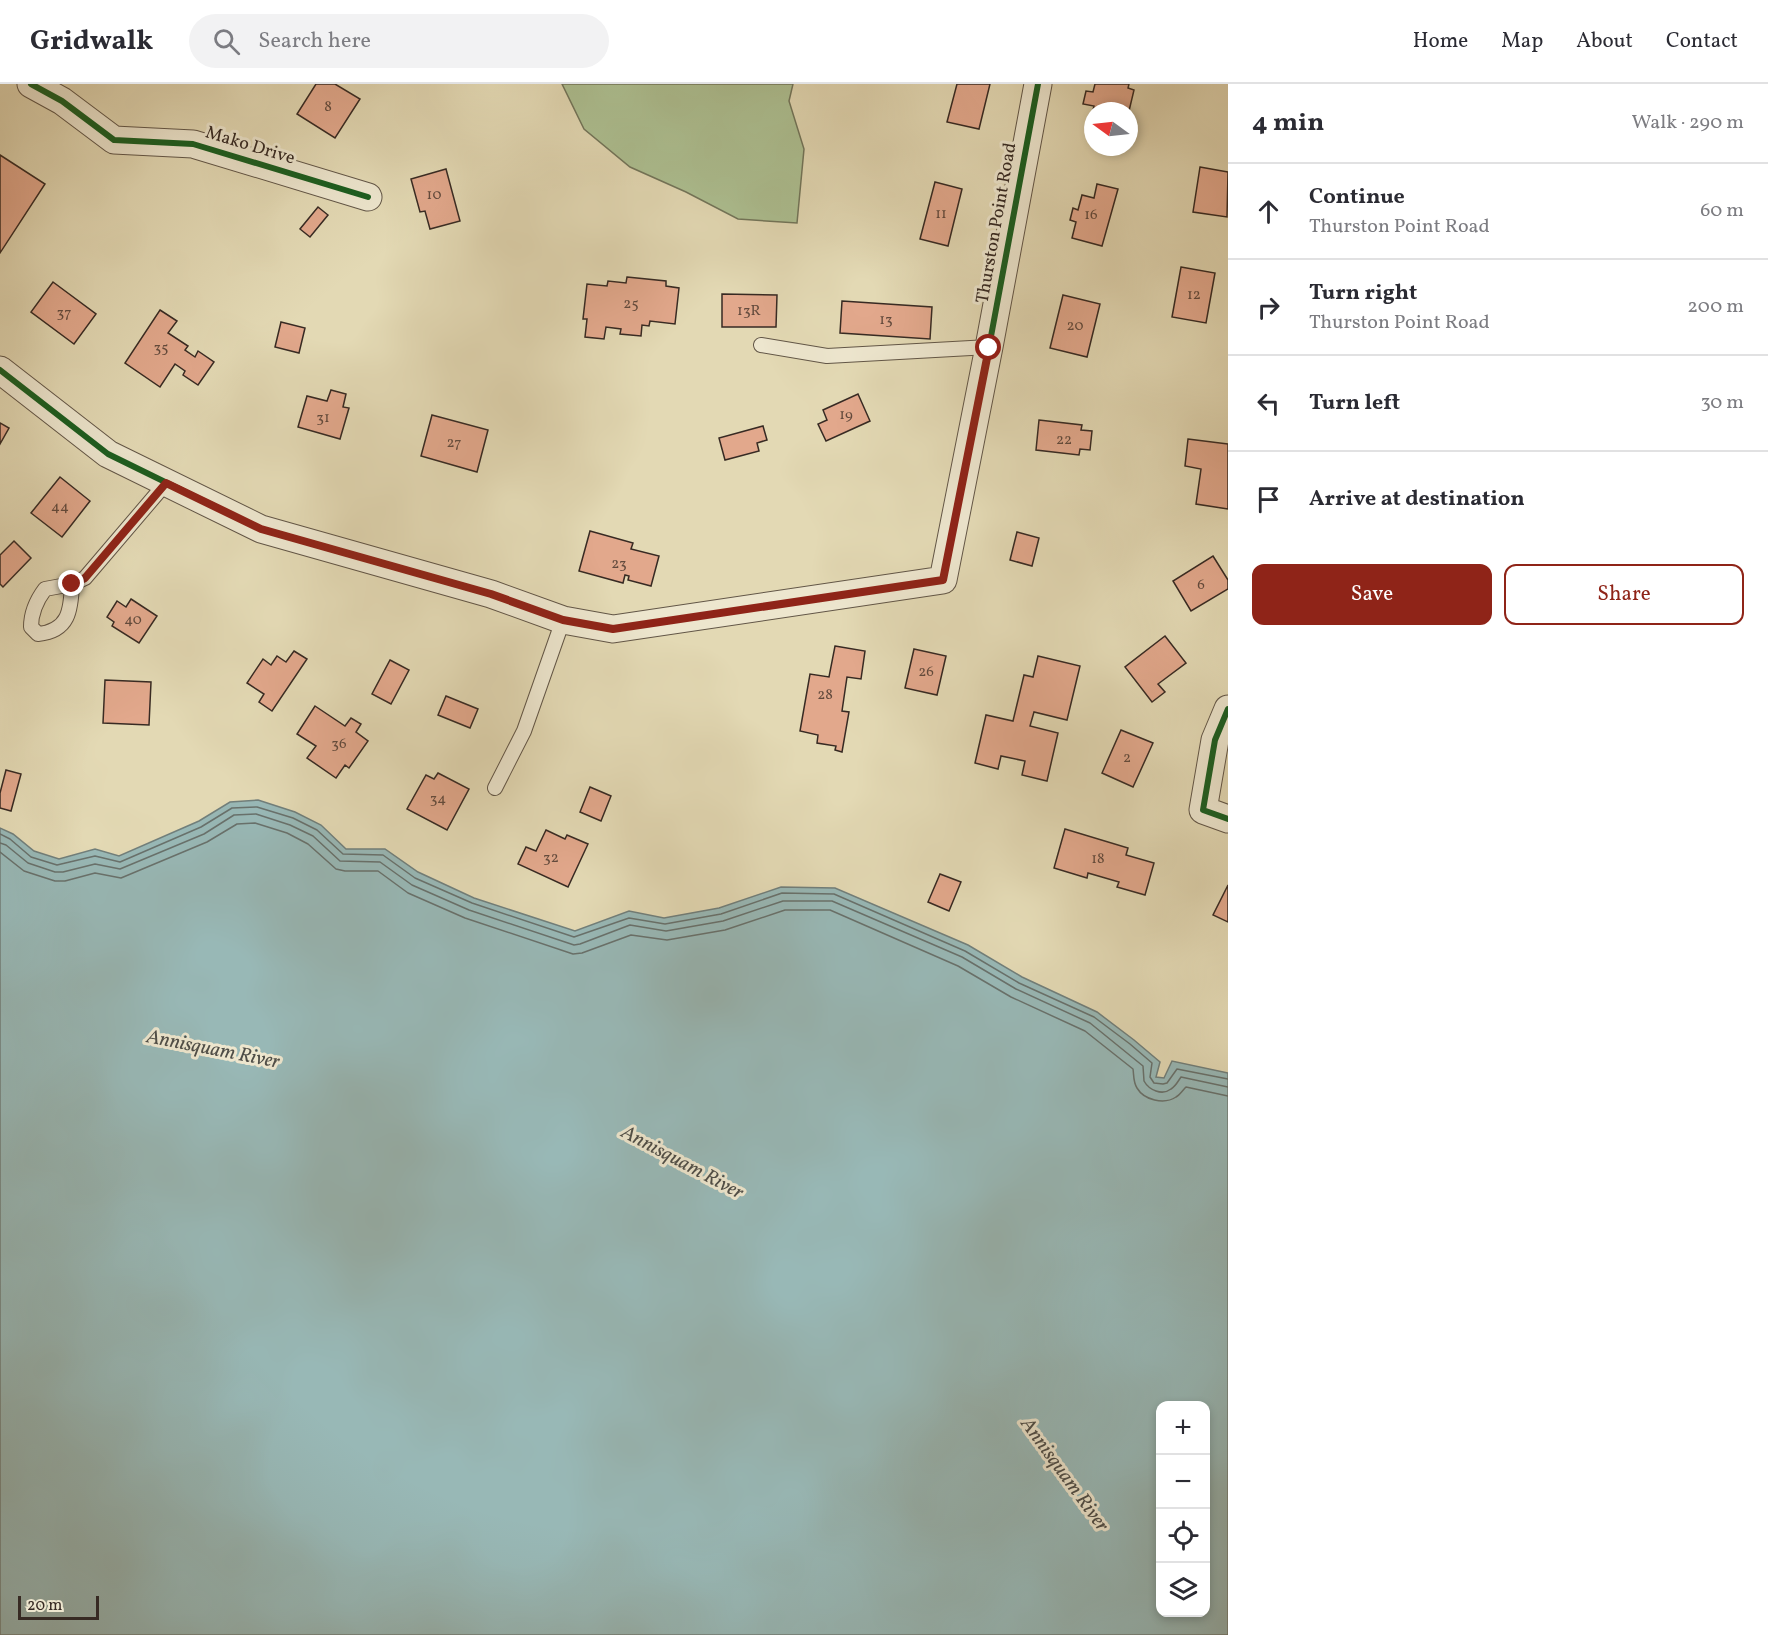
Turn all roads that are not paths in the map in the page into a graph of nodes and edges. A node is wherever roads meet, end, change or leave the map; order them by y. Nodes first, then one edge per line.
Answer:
1 (31, 84) edge
2 (1038, 84) edge
3 (368, 197) dead end
4 (761, 345) dead end
5 (989, 348) junction
6 (0, 370) edge
7 (166, 483) junction
8 (72, 584) dead end
9 (563, 620) junction
10 (1228, 708) edge
11 (495, 788) dead end
12 (1216, 814) edge

1 - 3 street, Mako Drive
2 - 5 street, Thurston Point Road
4 - 5 lane
5 - 9 street, Thurston Point Road
6 - 7 street, Thurston Point Road
7 - 8 lane
7 - 9 street, Thurston Point Road
9 - 11 lane
10 - 12 street

